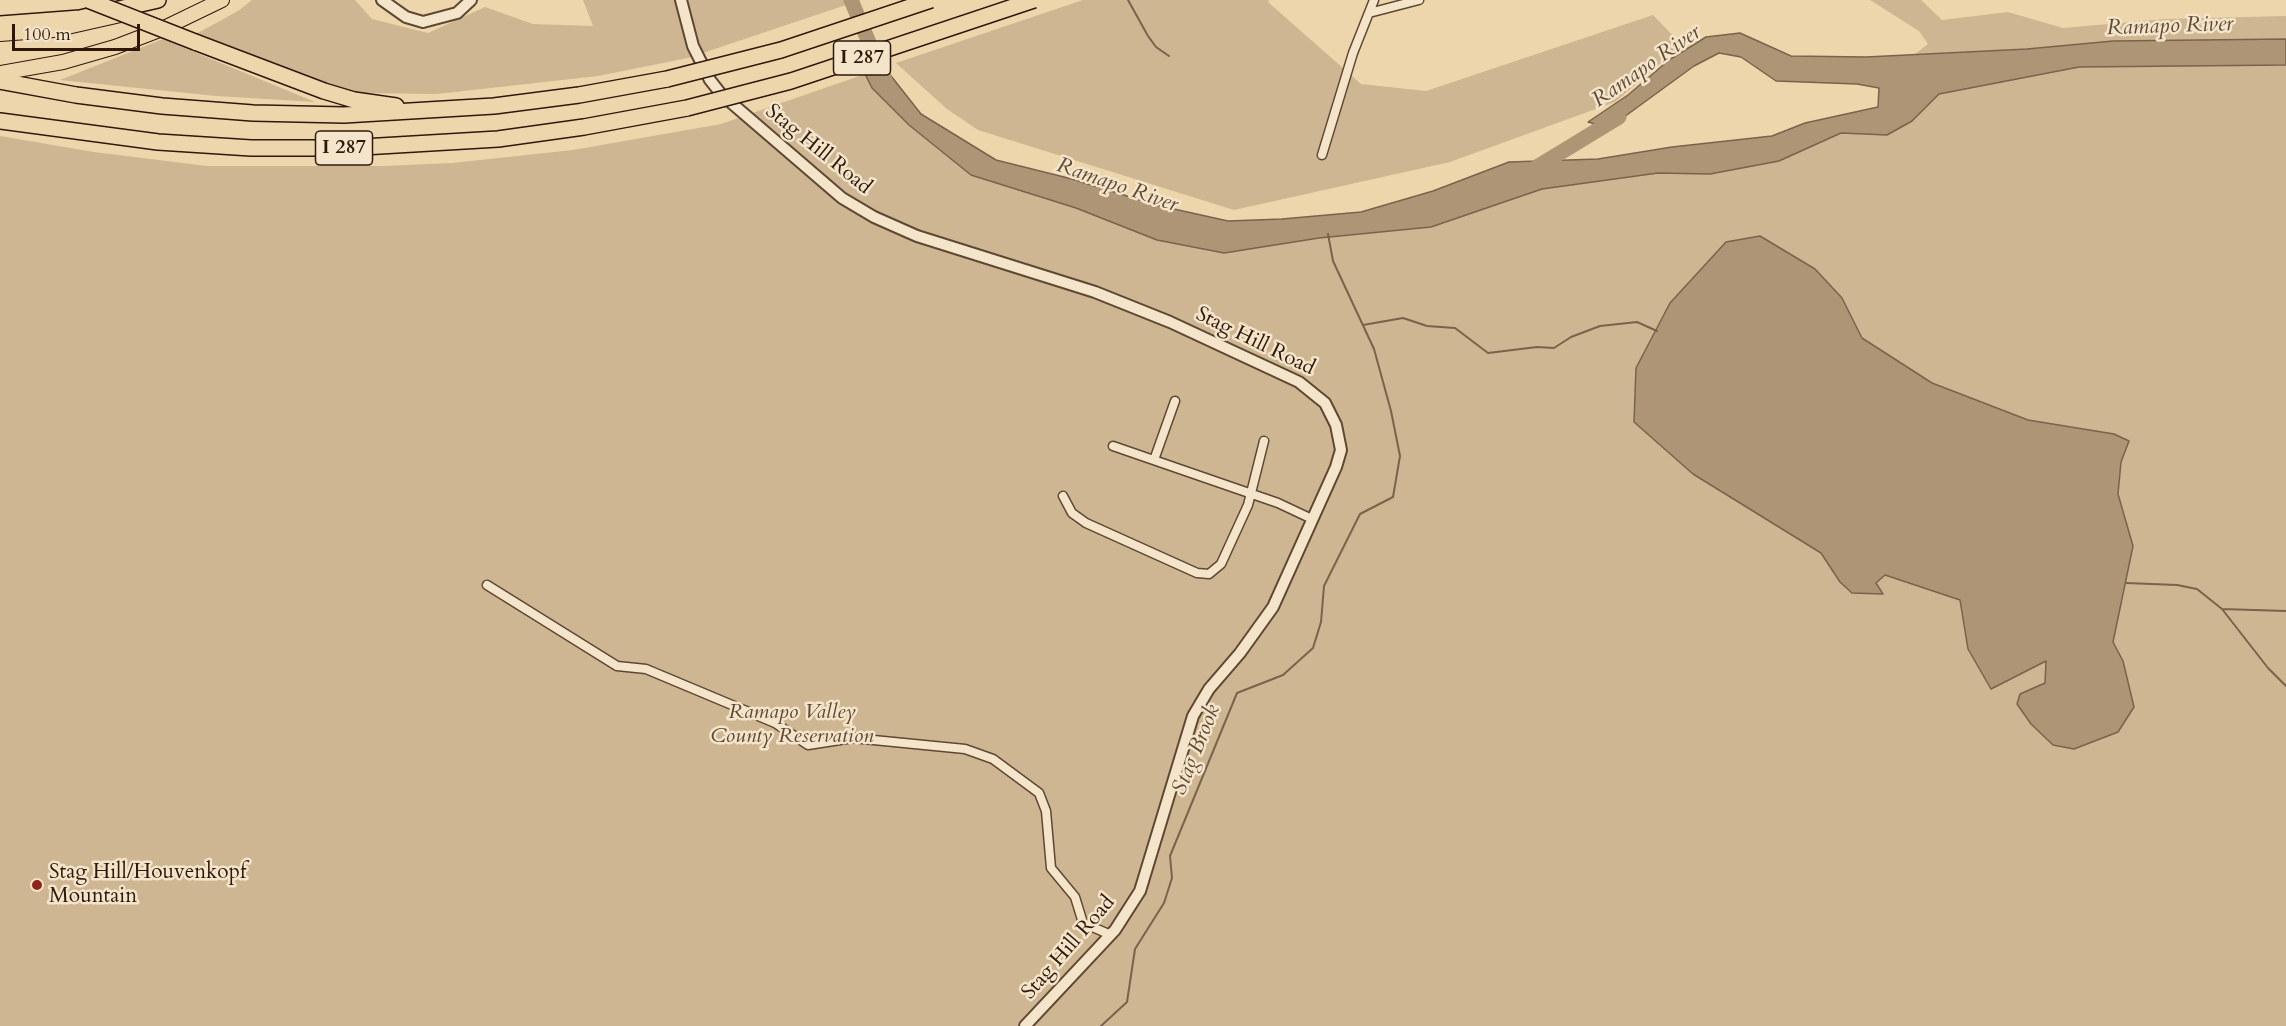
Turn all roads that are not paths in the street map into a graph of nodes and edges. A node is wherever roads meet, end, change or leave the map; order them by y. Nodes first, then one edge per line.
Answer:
1 (88, 0) edge
2 (158, 0) edge
3 (163, 0) edge
4 (222, 0) edge
5 (382, 0) edge
6 (471, 0) edge
7 (681, 0) edge
8 (931, 0) edge
9 (1034, 0) edge
10 (1374, 0) edge
11 (1419, 0) edge
12 (1369, 13) junction
13 (0, 24) edge
14 (0, 34) edge
15 (0, 73) edge
16 (0, 81) edge
17 (519, 103) junction
18 (0, 121) edge
19 (1322, 155) dead end
20 (1175, 401) dead end
21 (1264, 441) dead end
22 (1113, 446) dead end
23 (1154, 460) junction
24 (1251, 494) junction
25 (1063, 496) dead end
26 (1312, 519) junction
27 (488, 585) dead end
28 (1111, 935) junction
29 (1025, 1026) edge

1 - 17 highway, bridge
2 - 13 highway
3 - 14 highway
4 - 15 highway
5 - 6 street
7 - 26 street, Stag Hill Road
8 - 17 highway, I 287, bridge
9 - 18 highway, I 287, bridge
10 - 12 street
11 - 12 street
12 - 19 street
16 - 17 highway, I 287
20 - 23 street
21 - 24 street
22 - 23 street
23 - 24 street
24 - 25 street
24 - 26 street
26 - 28 street, Stag Hill Road
27 - 28 street
28 - 29 street, Stag Hill Road

